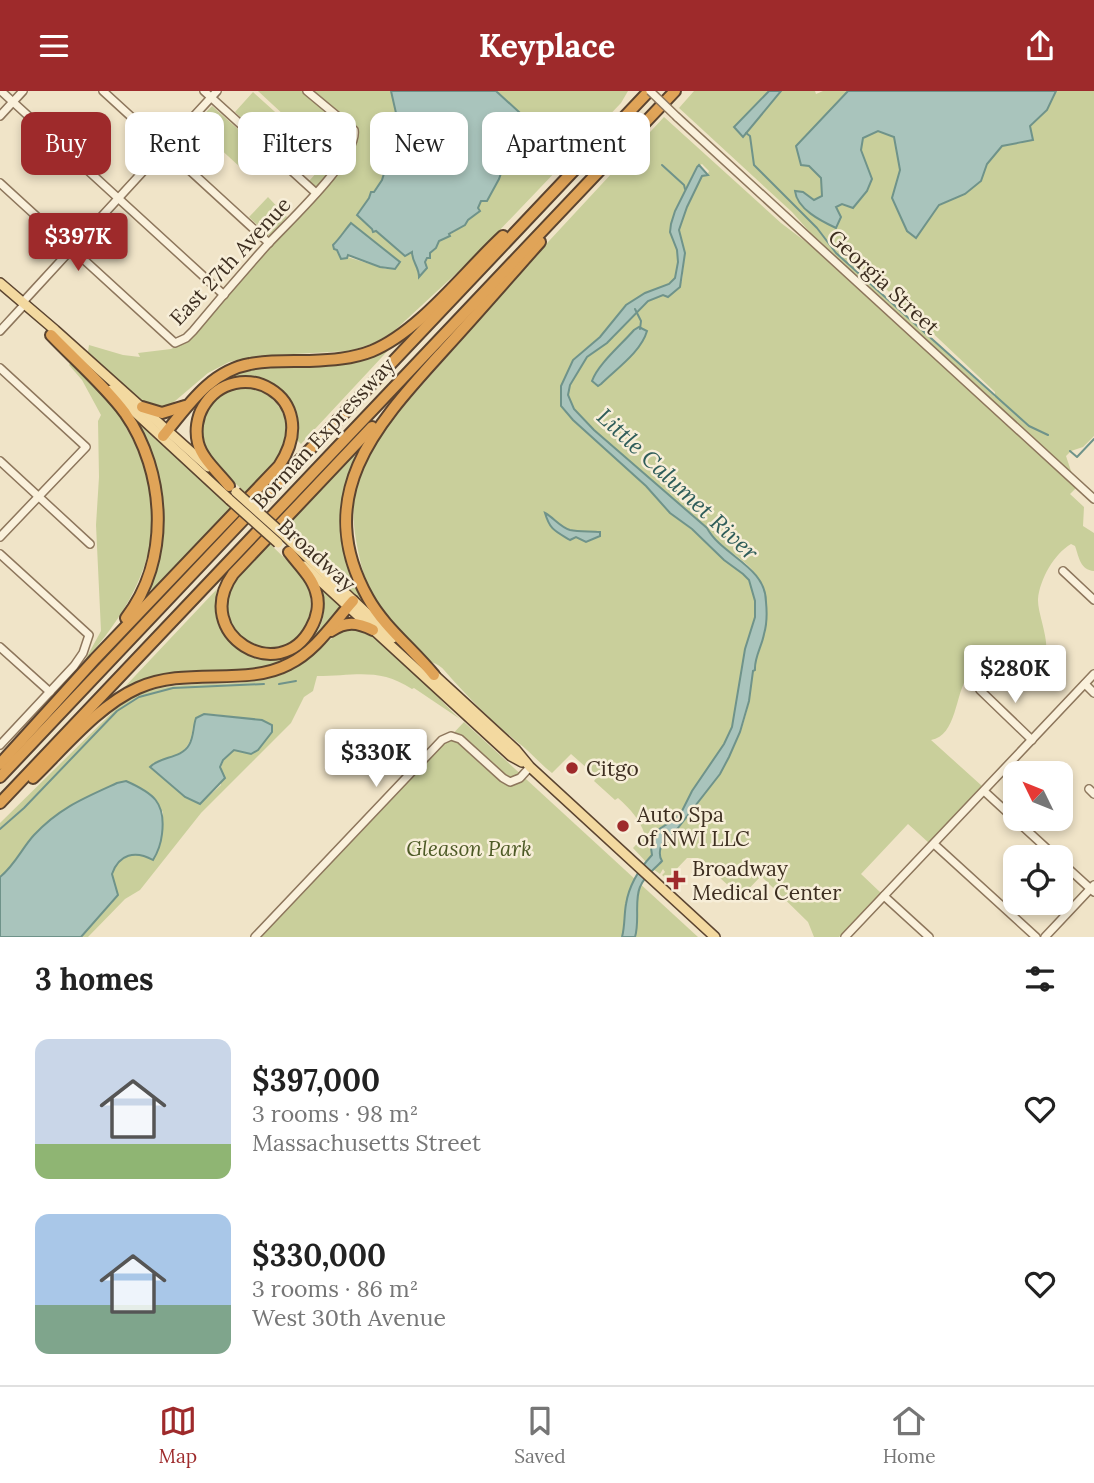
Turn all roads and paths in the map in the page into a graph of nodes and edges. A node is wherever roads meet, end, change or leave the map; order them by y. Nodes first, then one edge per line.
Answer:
1 (1, 91) edge
2 (23, 91) edge
3 (103, 91) edge
4 (204, 91) edge
5 (307, 91) edge
6 (650, 91) edge
7 (675, 91) edge
8 (214, 94) edge
9 (13, 101) junction
10 (126, 112) edge
11 (198, 112) edge
12 (0, 116) edge
13 (140, 175) edge
14 (195, 175) edge
15 (0, 183) edge
16 (316, 194) junction
17 (574, 197) junction
18 (118, 198) junction
19 (538, 208) junction
20 (269, 243) junction
21 (72, 249) junction
22 (0, 283) edge
23 (225, 295) junction
24 (23, 305) junction
25 (0, 331) edge
26 (51, 335) junction
27 (0, 368) edge
28 (406, 391) junction
29 (190, 403) junction
30 (142, 407) junction
31 (165, 433) junction
32 (0, 461) edge
33 (232, 493) junction
34 (39, 496) junction
35 (1094, 499) edge
36 (0, 537) edge
37 (281, 540) junction
38 (90, 544) dead end
39 (289, 552) junction
40 (0, 554) edge
41 (1063, 571) dead end
42 (1094, 600) edge
43 (351, 603) junction
44 (373, 630) junction
45 (318, 641) junction
46 (0, 647) edge
47 (95, 659) junction
48 (1094, 674) edge
49 (434, 675) junction
50 (1085, 684) junction
51 (980, 690) dead end
52 (50, 692) junction
53 (1094, 693) edge
54 (1032, 740) junction
55 (1, 742) edge
56 (0, 764) edge
57 (530, 767) junction
58 (0, 777) edge
59 (984, 791) junction
60 (0, 805) edge
61 (934, 844) junction
62 (1043, 845) edge
63 (1073, 872) edge
64 (1093, 889) edge
65 (884, 896) junction
66 (255, 937) edge
67 (715, 937) edge
68 (845, 937) edge
69 (929, 937) edge
70 (1036, 937) edge
71 (1045, 937) edge

1 - 9 street
2 - 9 street
3 - 10 street
4 - 8 street
5 - 16 street, East 27th Avenue
6 - 19 highway, Borman Expressway
6 - 35 street, Georgia Street, bridge
7 - 17 highway, Borman Expressway
8 - 11 street
8 - 16 street
9 - 12 street
9 - 18 street
13 - 18 street
14 - 20 street
15 - 21 street
16 - 20 street, East 27th Avenue
17 - 28 highway
17 - 60 highway, Borman Expressway
18 - 21 street
18 - 23 street
19 - 29 highway
19 - 58 highway, Borman Expressway
20 - 23 street, East 27th Avenue
21 - 23 street, East 27th Avenue
21 - 24 street
22 - 24 main road, Broadway
24 - 25 street
24 - 26 main road, Broadway
24 - 30 main road, Broadway
26 - 31 main road, Broadway
26 - 47 highway
27 - 34 street
28 - 39 highway
28 - 49 highway
29 - 30 highway
29 - 31 highway
30 - 31 main road, Broadway
31 - 33 main road, Broadway
32 - 34 street
33 - 37 main road, Broadway, bridge
33 - 47 highway
34 - 36 street
34 - 38 street
37 - 39 main road, Broadway
37 - 43 main road, Broadway
39 - 43 main road, Broadway
40 - 52 street
41 - 42 street
43 - 44 main road, Broadway
43 - 45 highway
43 - 49 main road, Broadway
44 - 45 highway
44 - 57 main road, Broadway
45 - 60 highway
46 - 52 street
47 - 56 highway
48 - 50 street
49 - 57 main road, Broadway
50 - 53 street
50 - 54 street
51 - 54 street
52 - 55 street
54 - 59 street
57 - 66 street
57 - 67 main road, Broadway
59 - 61 street
59 - 62 street
61 - 65 street
61 - 70 street
63 - 64 street
64 - 71 street
65 - 68 street
65 - 69 street

